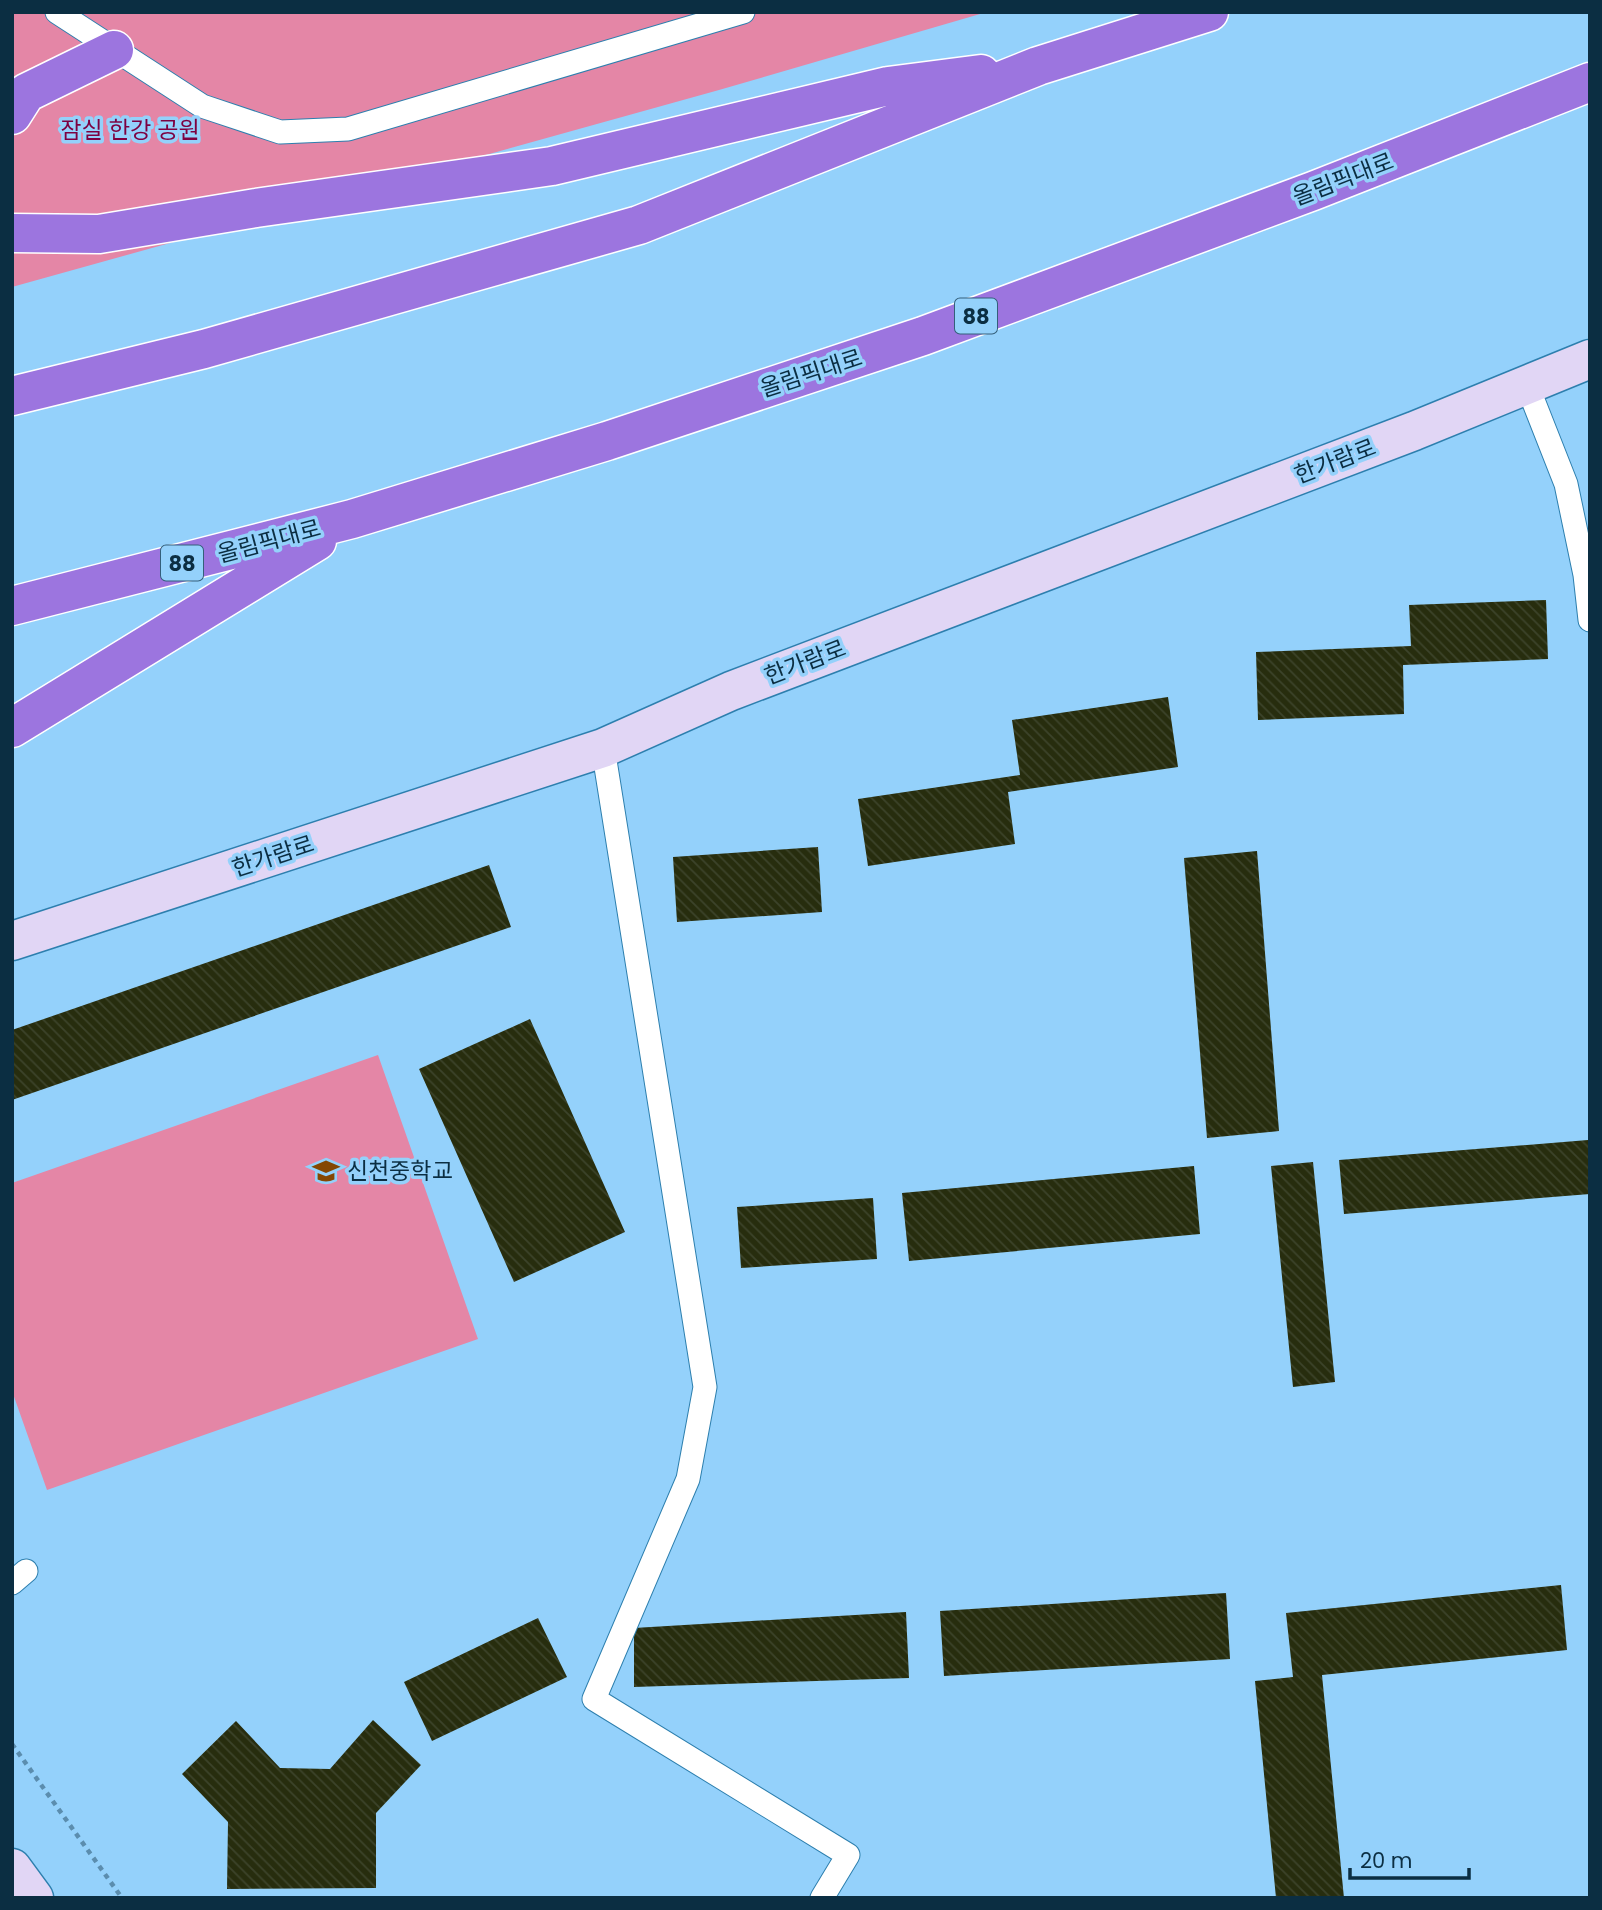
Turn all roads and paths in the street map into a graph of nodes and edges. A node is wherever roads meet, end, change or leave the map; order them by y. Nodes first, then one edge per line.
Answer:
1 (57, 12) edge
2 (743, 12) edge
3 (1209, 12) edge
4 (114, 50) junction
5 (1038, 66) junction
6 (1590, 82) edge
7 (12, 115) edge
8 (12, 233) edge
9 (1590, 359) edge
10 (1527, 385) junction
11 (12, 396) edge
12 (352, 519) junction
13 (12, 606) edge
14 (1590, 620) edge
15 (12, 728) edge
16 (603, 748) junction
17 (12, 941) edge
18 (12, 1744) edge
19 (12, 1868) edge
20 (34, 1898) edge
21 (122, 1898) edge
22 (822, 1898) edge

1 - 4 lane
2 - 4 lane
3 - 5 highway
4 - 7 highway
5 - 8 highway
5 - 11 highway
6 - 12 highway, 올림픽대로 / 88
9 - 10 street, 한가람로
10 - 14 lane
10 - 16 street, 한가람로
12 - 13 highway, 올림픽대로 / 88
12 - 15 highway
16 - 17 street, 한가람로
16 - 22 lane
18 - 21 path
19 - 20 street

